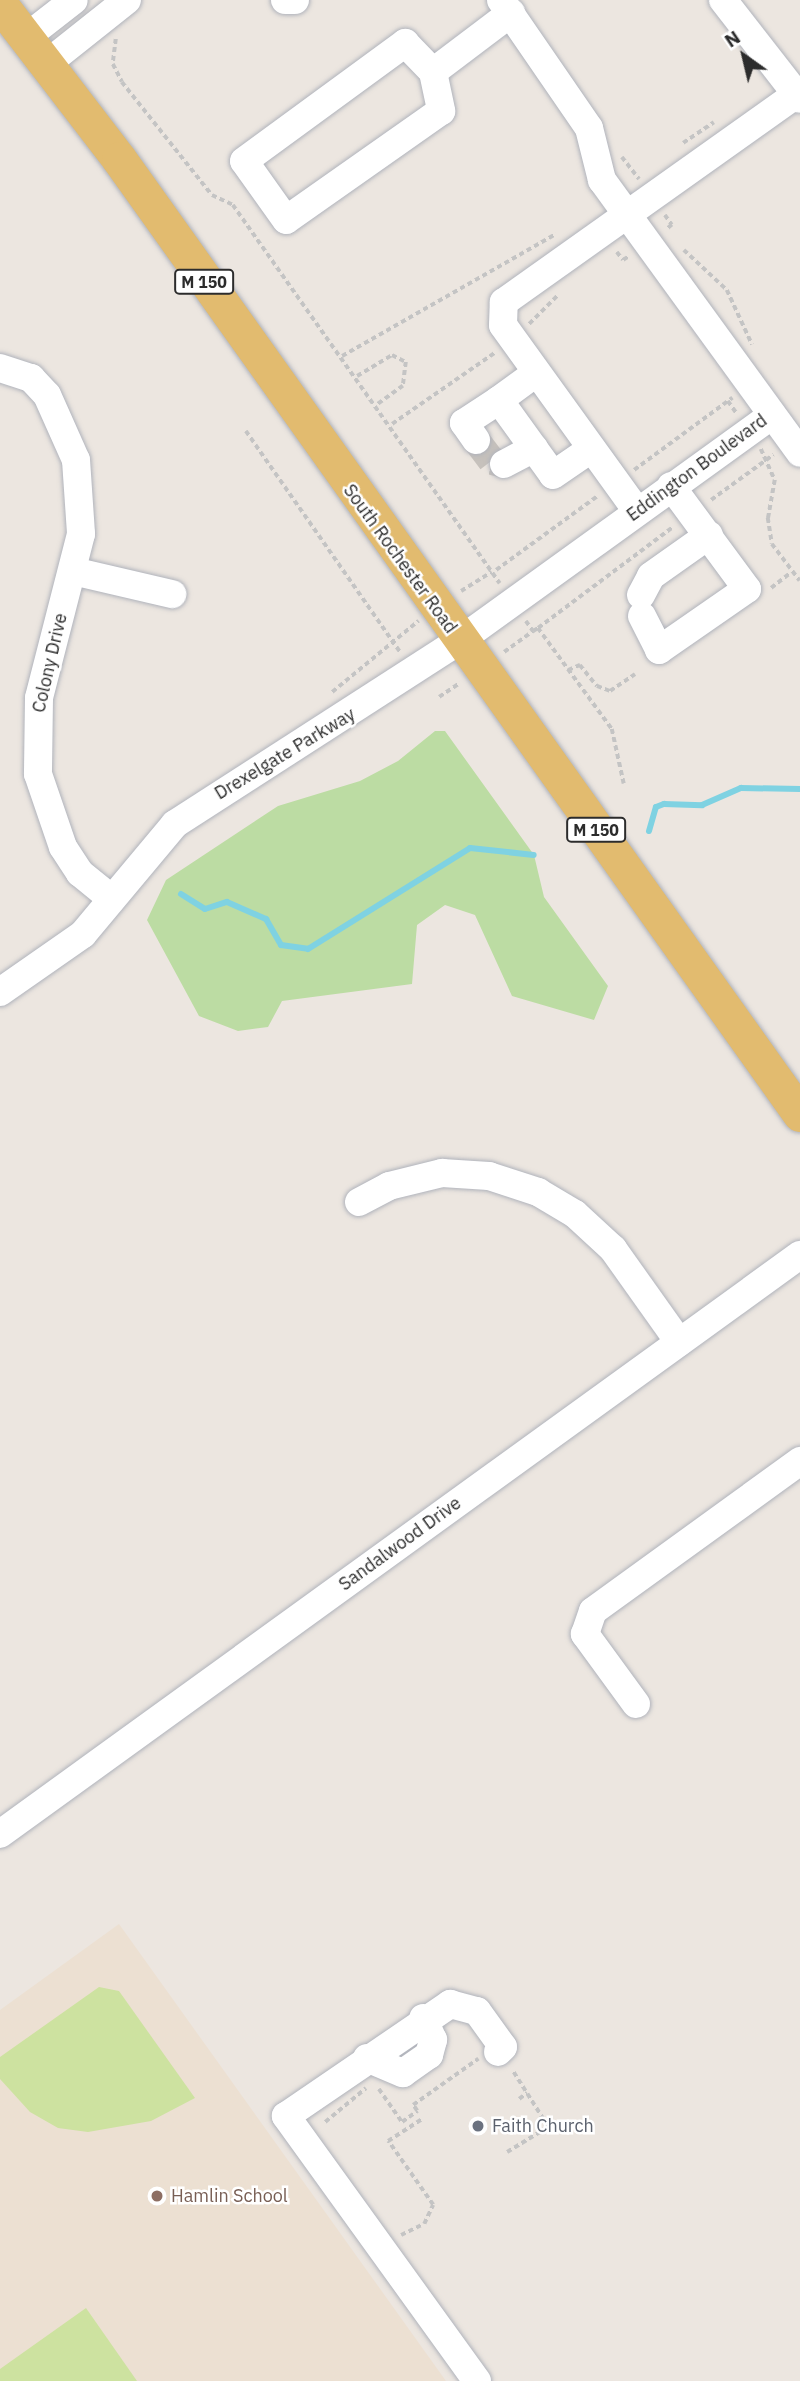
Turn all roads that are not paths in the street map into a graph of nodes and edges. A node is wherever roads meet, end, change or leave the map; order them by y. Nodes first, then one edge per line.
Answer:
1 (74, 0) edge
2 (127, 0) edge
3 (285, 0) edge
4 (295, 0) edge
5 (723, 0) edge
6 (0, 4) edge
7 (506, 7) edge
8 (34, 52) junction
9 (433, 72) junction
10 (799, 95) edge
11 (629, 215) junction
12 (0, 368) edge
13 (537, 373) junction
14 (499, 400) junction
15 (772, 415) junction
16 (476, 440) dead end
17 (534, 448) junction
18 (591, 449) junction
19 (791, 451) edge
20 (504, 464) dead end
21 (671, 486) junction
22 (637, 511) junction
23 (709, 535) junction
24 (73, 570) junction
25 (172, 594) dead end
26 (459, 641) junction
27 (112, 899) junction
28 (0, 992) edge
29 (800, 1114) edge
30 (359, 1202) dead end
31 (800, 1255) edge
32 (679, 1342) junction
33 (800, 1461) edge
34 (636, 1704) dead end
35 (0, 1834) edge
36 (492, 2052) road end
37 (477, 2381) edge

1 - 8 street
2 - 8 street
3 - 4 street
5 - 10 street
6 - 8 main road, South Rochester Road / M 150
7 - 9 street
7 - 11 street, Eddington Boulevard
8 - 26 main road, South Rochester Road / M 150
9 - 9 street
10 - 11 street
11 - 13 street
11 - 15 street, Eddington Boulevard
12 - 24 street, Colony Drive
13 - 14 street
13 - 18 street
14 - 16 street
14 - 17 street
15 - 19 street
15 - 21 street, Eddington Boulevard
17 - 18 street
17 - 20 street
18 - 22 street
21 - 22 street, Eddington Boulevard
21 - 23 street
22 - 26 street, Eddington Boulevard
23 - 23 street
24 - 25 street
24 - 27 street, Colony Drive
26 - 27 street, Drexelgate Parkway
26 - 29 main road, South Rochester Road / M 150
27 - 28 street, Drexelgate Parkway
30 - 32 street
31 - 32 street, Sandalwood Drive
32 - 35 street, Sandalwood Drive
33 - 34 street
36 - 37 street

